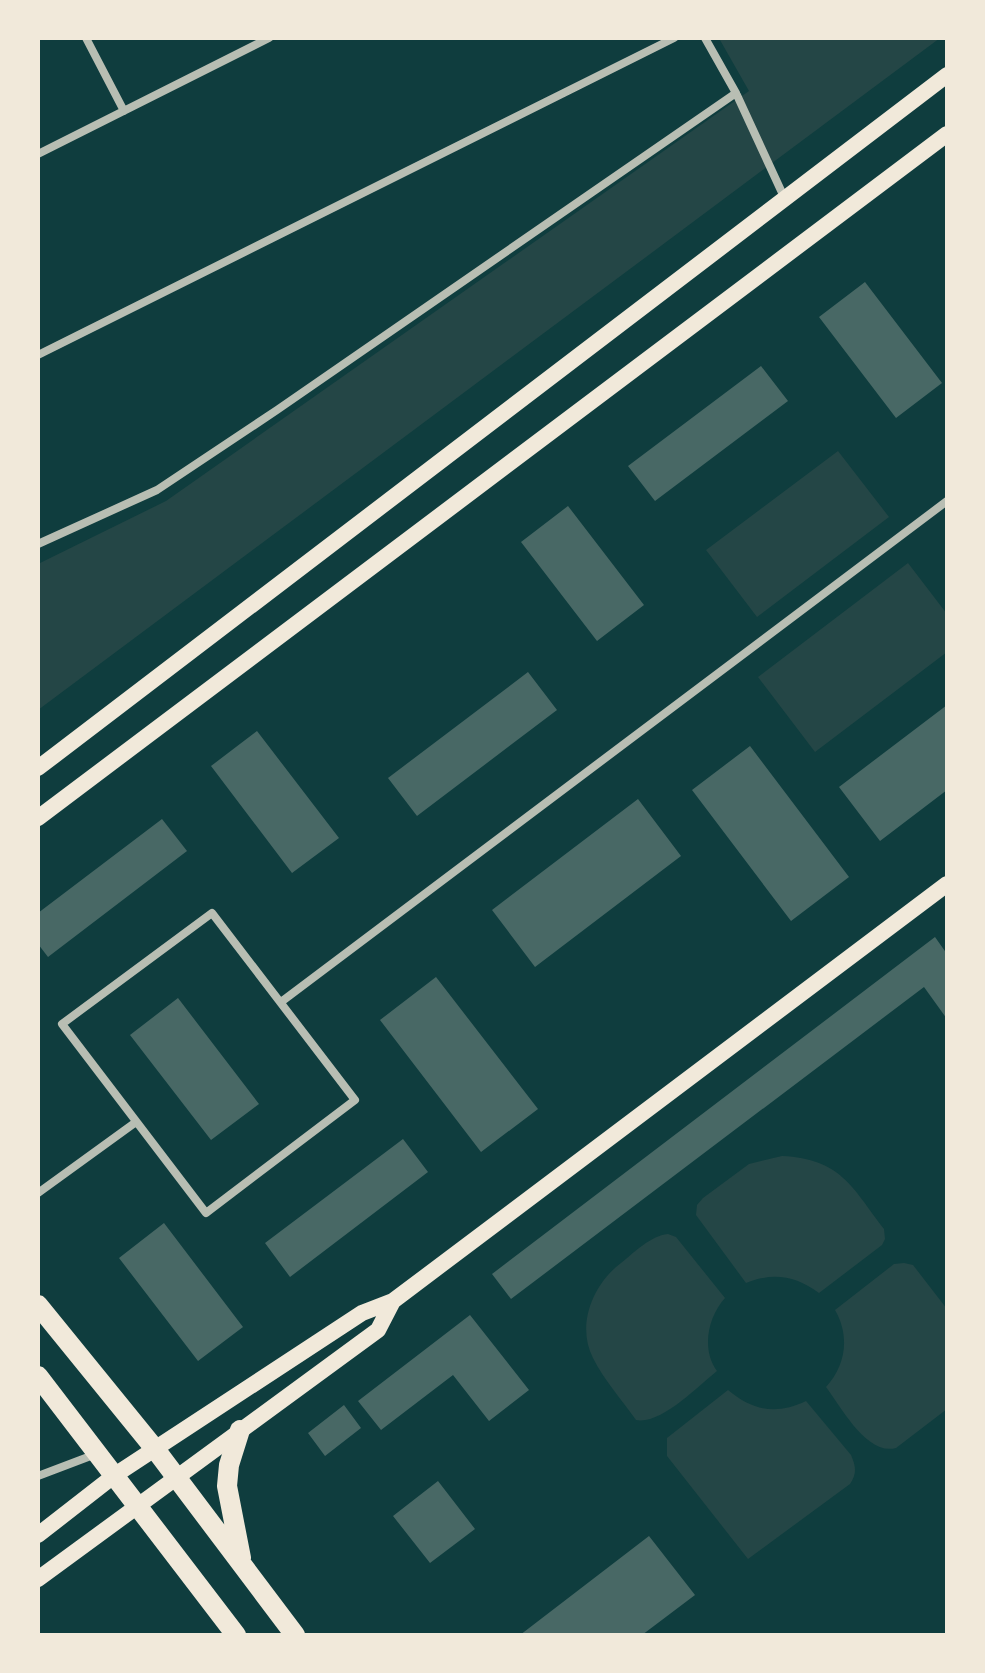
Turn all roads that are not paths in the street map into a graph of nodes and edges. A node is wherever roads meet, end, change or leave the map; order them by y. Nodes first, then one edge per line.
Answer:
1 (86, 38) edge
2 (269, 38) edge
3 (674, 38) edge
4 (705, 38) edge
5 (947, 75) edge
6 (736, 93) junction
7 (124, 111) junction
8 (947, 134) edge
9 (38, 154) edge
10 (784, 197) junction
11 (38, 355) edge
12 (947, 501) edge
13 (38, 544) edge
14 (38, 768) edge
15 (38, 818) edge
16 (947, 884) edge
17 (281, 1002) junction
18 (136, 1122) junction
19 (38, 1193) edge
20 (393, 1301) junction
21 (38, 1305) edge
22 (41, 1386) edge
23 (240, 1430) junction
24 (155, 1449) junction
25 (96, 1454) junction
26 (115, 1475) junction
27 (38, 1476) edge
28 (174, 1477) junction
29 (138, 1504) junction
30 (38, 1535) edge
31 (241, 1562) junction
32 (38, 1579) edge
33 (236, 1635) edge
34 (295, 1635) edge

1 - 7 street
2 - 7 street
3 - 11 street
4 - 6 street
5 - 10 main road
6 - 10 street
6 - 13 street
7 - 9 street
8 - 15 main road
10 - 14 main road
12 - 17 street
16 - 20 main road
17 - 18 street
17 - 18 street
18 - 19 street
20 - 23 main road
20 - 24 main road
21 - 24 main road
22 - 25 main road
23 - 28 main road
23 - 31 main road
24 - 26 main road
24 - 28 main road
25 - 26 main road
25 - 27 street
26 - 29 main road
26 - 30 main road
28 - 29 main road
28 - 31 main road
29 - 32 main road
29 - 33 main road
31 - 34 main road

